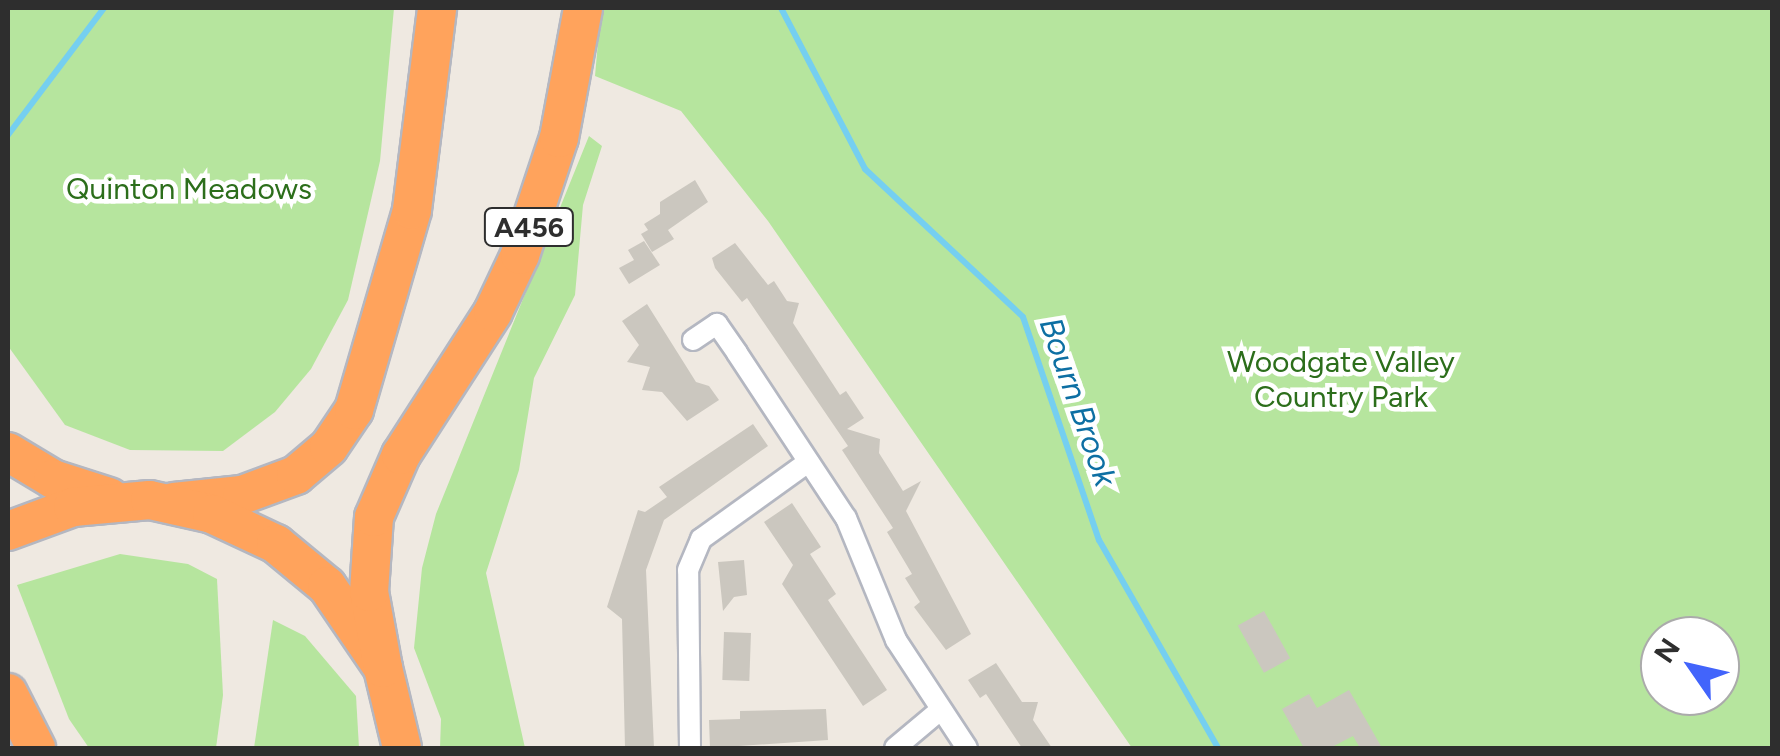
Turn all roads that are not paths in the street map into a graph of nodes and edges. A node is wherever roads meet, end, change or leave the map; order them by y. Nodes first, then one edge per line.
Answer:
1 (437, 8) edge
2 (583, 8) edge
3 (693, 340) dead end
4 (8, 452) edge
5 (808, 462) junction
6 (120, 501) junction
7 (174, 502) junction
8 (8, 531) edge
9 (382, 668) junction
10 (8, 692) edge
11 (939, 711) junction
12 (36, 748) edge
13 (402, 748) edge
14 (690, 748) edge
15 (895, 748) edge
16 (967, 748) edge

1 - 7 highway
2 - 9 highway, A456
3 - 5 street
4 - 6 highway
5 - 11 street
5 - 14 street
6 - 7 highway
6 - 8 highway
7 - 9 highway
9 - 13 highway
10 - 12 highway
11 - 15 street
11 - 16 street

